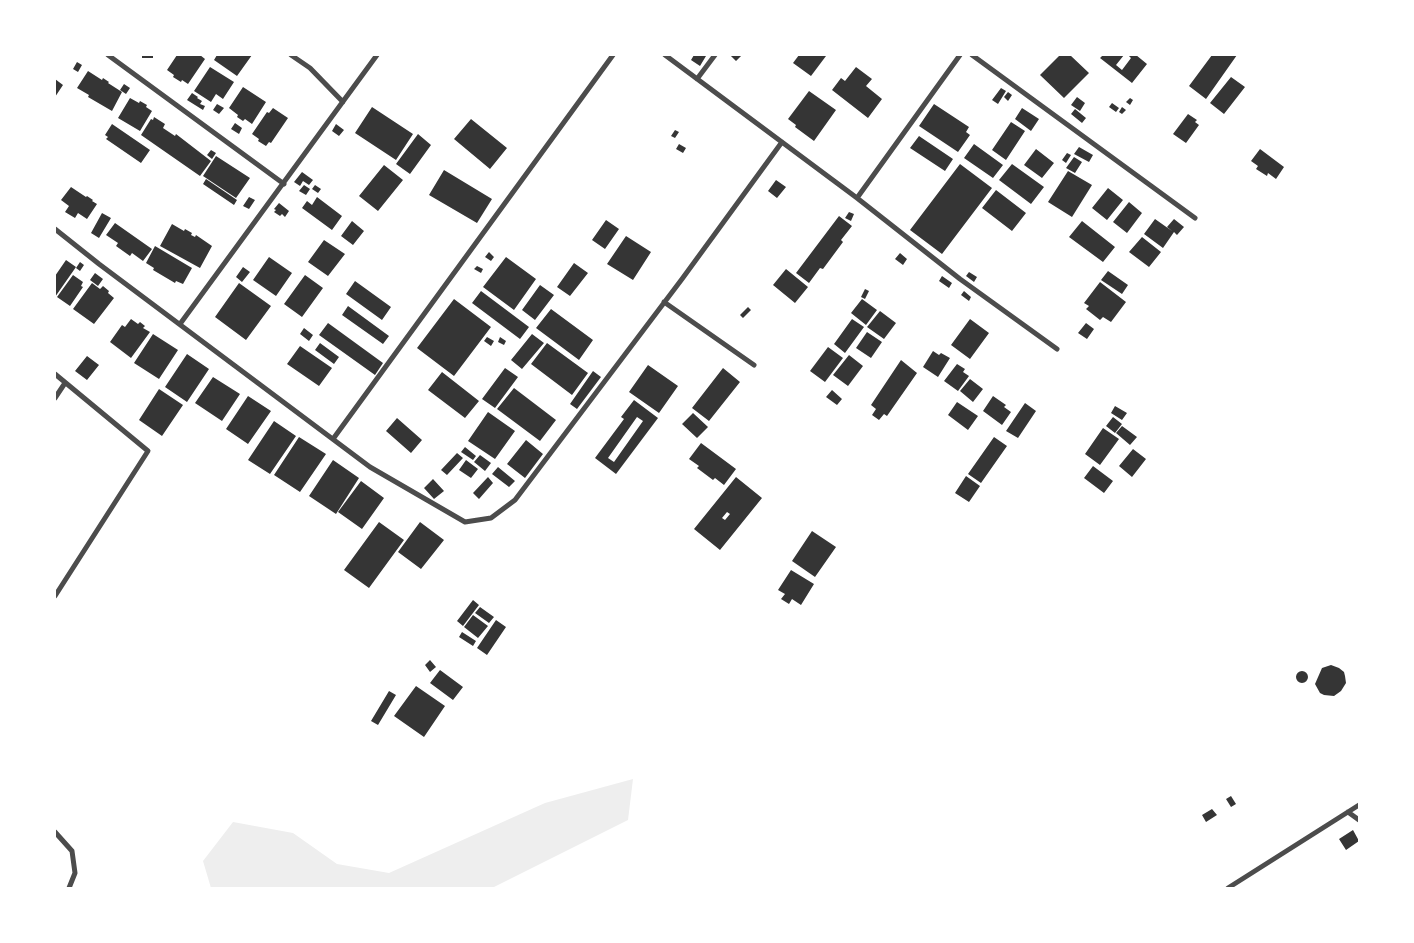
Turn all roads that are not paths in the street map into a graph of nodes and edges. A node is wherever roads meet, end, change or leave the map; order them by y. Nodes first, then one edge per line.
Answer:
1 (108, 55) edge
2 (291, 55) edge
3 (378, 55) edge
4 (613, 55) edge
5 (665, 55) edge
6 (715, 55) edge
7 (960, 55) edge
8 (972, 55) edge
9 (697, 79) junction
10 (343, 102) junction
11 (782, 142) junction
12 (284, 184) junction
13 (857, 198) junction
14 (1195, 218) dead end
15 (55, 229) edge
16 (664, 302) junction
17 (180, 324) junction
18 (1057, 349) dead end
19 (754, 365) dead end
20 (55, 374) edge
21 (65, 382) junction
22 (55, 398) edge
23 (333, 439) junction
24 (55, 596) edge
25 (1359, 805) edge
26 (1348, 812) junction
27 (1359, 820) edge
28 (55, 832) edge
29 (69, 888) edge
30 (1228, 888) edge

1 - 12 street
2 - 10 street
3 - 10 street
4 - 23 street
5 - 9 street
6 - 9 street
7 - 13 street
8 - 14 street
9 - 11 street
10 - 12 street
11 - 13 street
11 - 16 street
12 - 17 street
13 - 18 street
15 - 17 street
16 - 19 street
16 - 23 street
17 - 23 street
20 - 21 street
21 - 22 street
21 - 24 street
25 - 26 street
26 - 27 street
26 - 30 street
28 - 29 street

